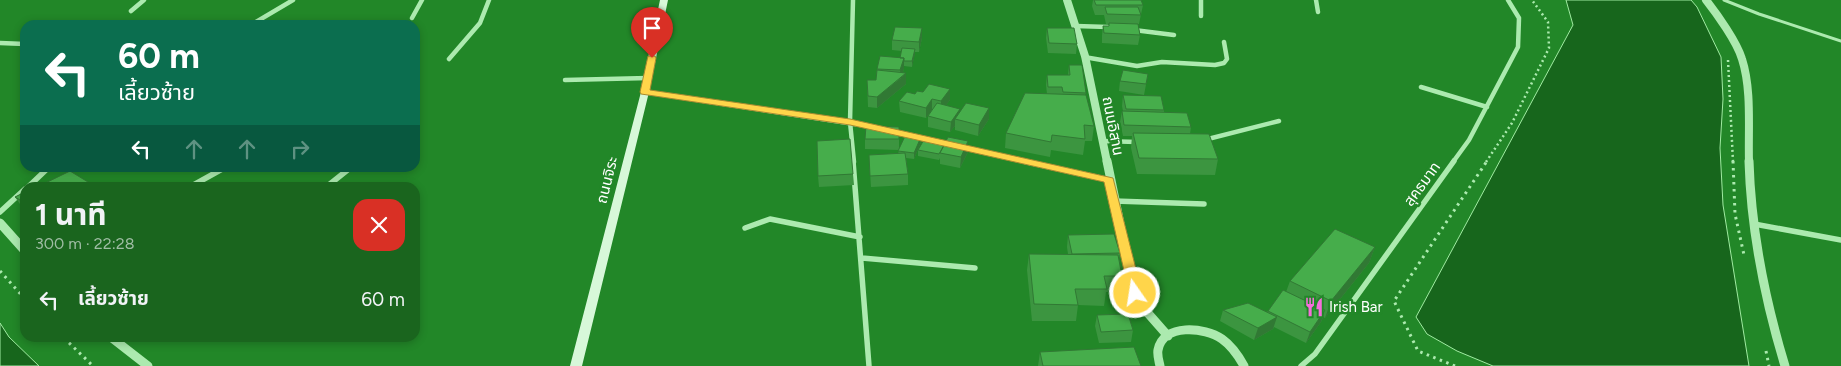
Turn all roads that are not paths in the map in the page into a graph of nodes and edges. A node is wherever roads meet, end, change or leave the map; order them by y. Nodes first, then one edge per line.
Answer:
1 (144, 0) edge
2 (293, 0) edge
3 (422, 0) edge
4 (489, 0) edge
5 (664, 0) edge
6 (853, 0) edge
7 (1067, 0) edge
8 (1201, 0) edge
9 (1316, 0) edge
10 (1508, 0) edge
11 (1706, 0) edge
12 (1724, 0) edge
13 (131, 10) dead end
14 (1318, 12) dead end
15 (1201, 16) dead end
16 (412, 18) dead end
17 (259, 20) edge
18 (1076, 26) junction
19 (1112, 27) edge
20 (1127, 29) edge
21 (1174, 36) dead end
22 (1841, 41) edge
23 (1224, 42) dead end
24 (0, 44) edge
25 (20, 44) edge
26 (1084, 57) junction
27 (449, 59) dead end
28 (648, 78) junction
29 (565, 80) dead end
30 (1420, 87) dead end
31 (645, 92) junction
32 (1487, 107) junction
33 (1279, 121) dead end
34 (850, 122) junction
35 (879, 128) edge
36 (889, 131) edge
37 (936, 141) edge
38 (1102, 141) junction
39 (1141, 142) edge
40 (1197, 142) edge
41 (956, 146) edge
42 (44, 172) edge
43 (217, 172) edge
44 (345, 172) edge
45 (1109, 180) junction
46 (33, 182) edge
47 (199, 182) edge
48 (332, 182) edge
49 (20, 194) edge
50 (1114, 201) junction
51 (1204, 204) dead end
52 (0, 212) edge
53 (0, 223) edge
54 (1754, 224) junction
55 (744, 228) dead end
56 (860, 236) junction
57 (1841, 240) edge
58 (20, 245) edge
59 (862, 258) junction
60 (975, 268) dead end
61 (1168, 336) junction
62 (117, 342) edge
63 (148, 366) edge
64 (576, 366) edge
65 (869, 366) edge
66 (1160, 366) edge
67 (1244, 366) edge
68 (1301, 366) edge
69 (1785, 366) edge

1 - 13 street
2 - 17 street
3 - 16 street
4 - 27 street
5 - 28 main road, ถนนจิระ
6 - 34 street
7 - 18 street, ถนนอิสาน
8 - 15 street
9 - 14 street
10 - 32 street, สุคธมาท
11 - 54 street
12 - 22 lane
18 - 19 street
18 - 26 street, ถนนอิสาน
20 - 21 street
23 - 26 street
24 - 25 street
26 - 38 street, ถนนอิสาน
28 - 29 street
28 - 31 main road, ถนนจิระ
30 - 32 street
31 - 34 street
31 - 64 main road, ถนนจิระ
32 - 68 street, สุคธมาท
33 - 40 street
34 - 35 street
34 - 56 street
36 - 37 street
38 - 39 street
38 - 45 street, ถนนอิสาน
41 - 45 street
42 - 46 street
43 - 47 street
44 - 48 street
45 - 50 street, ถนนอิสาน
49 - 52 street
50 - 51 street
50 - 61 street, ถนนอิสาน
53 - 58 street
54 - 57 street
54 - 69 street
55 - 56 street
56 - 59 street
59 - 60 street
59 - 65 street
61 - 66 street
61 - 67 street
62 - 63 street

